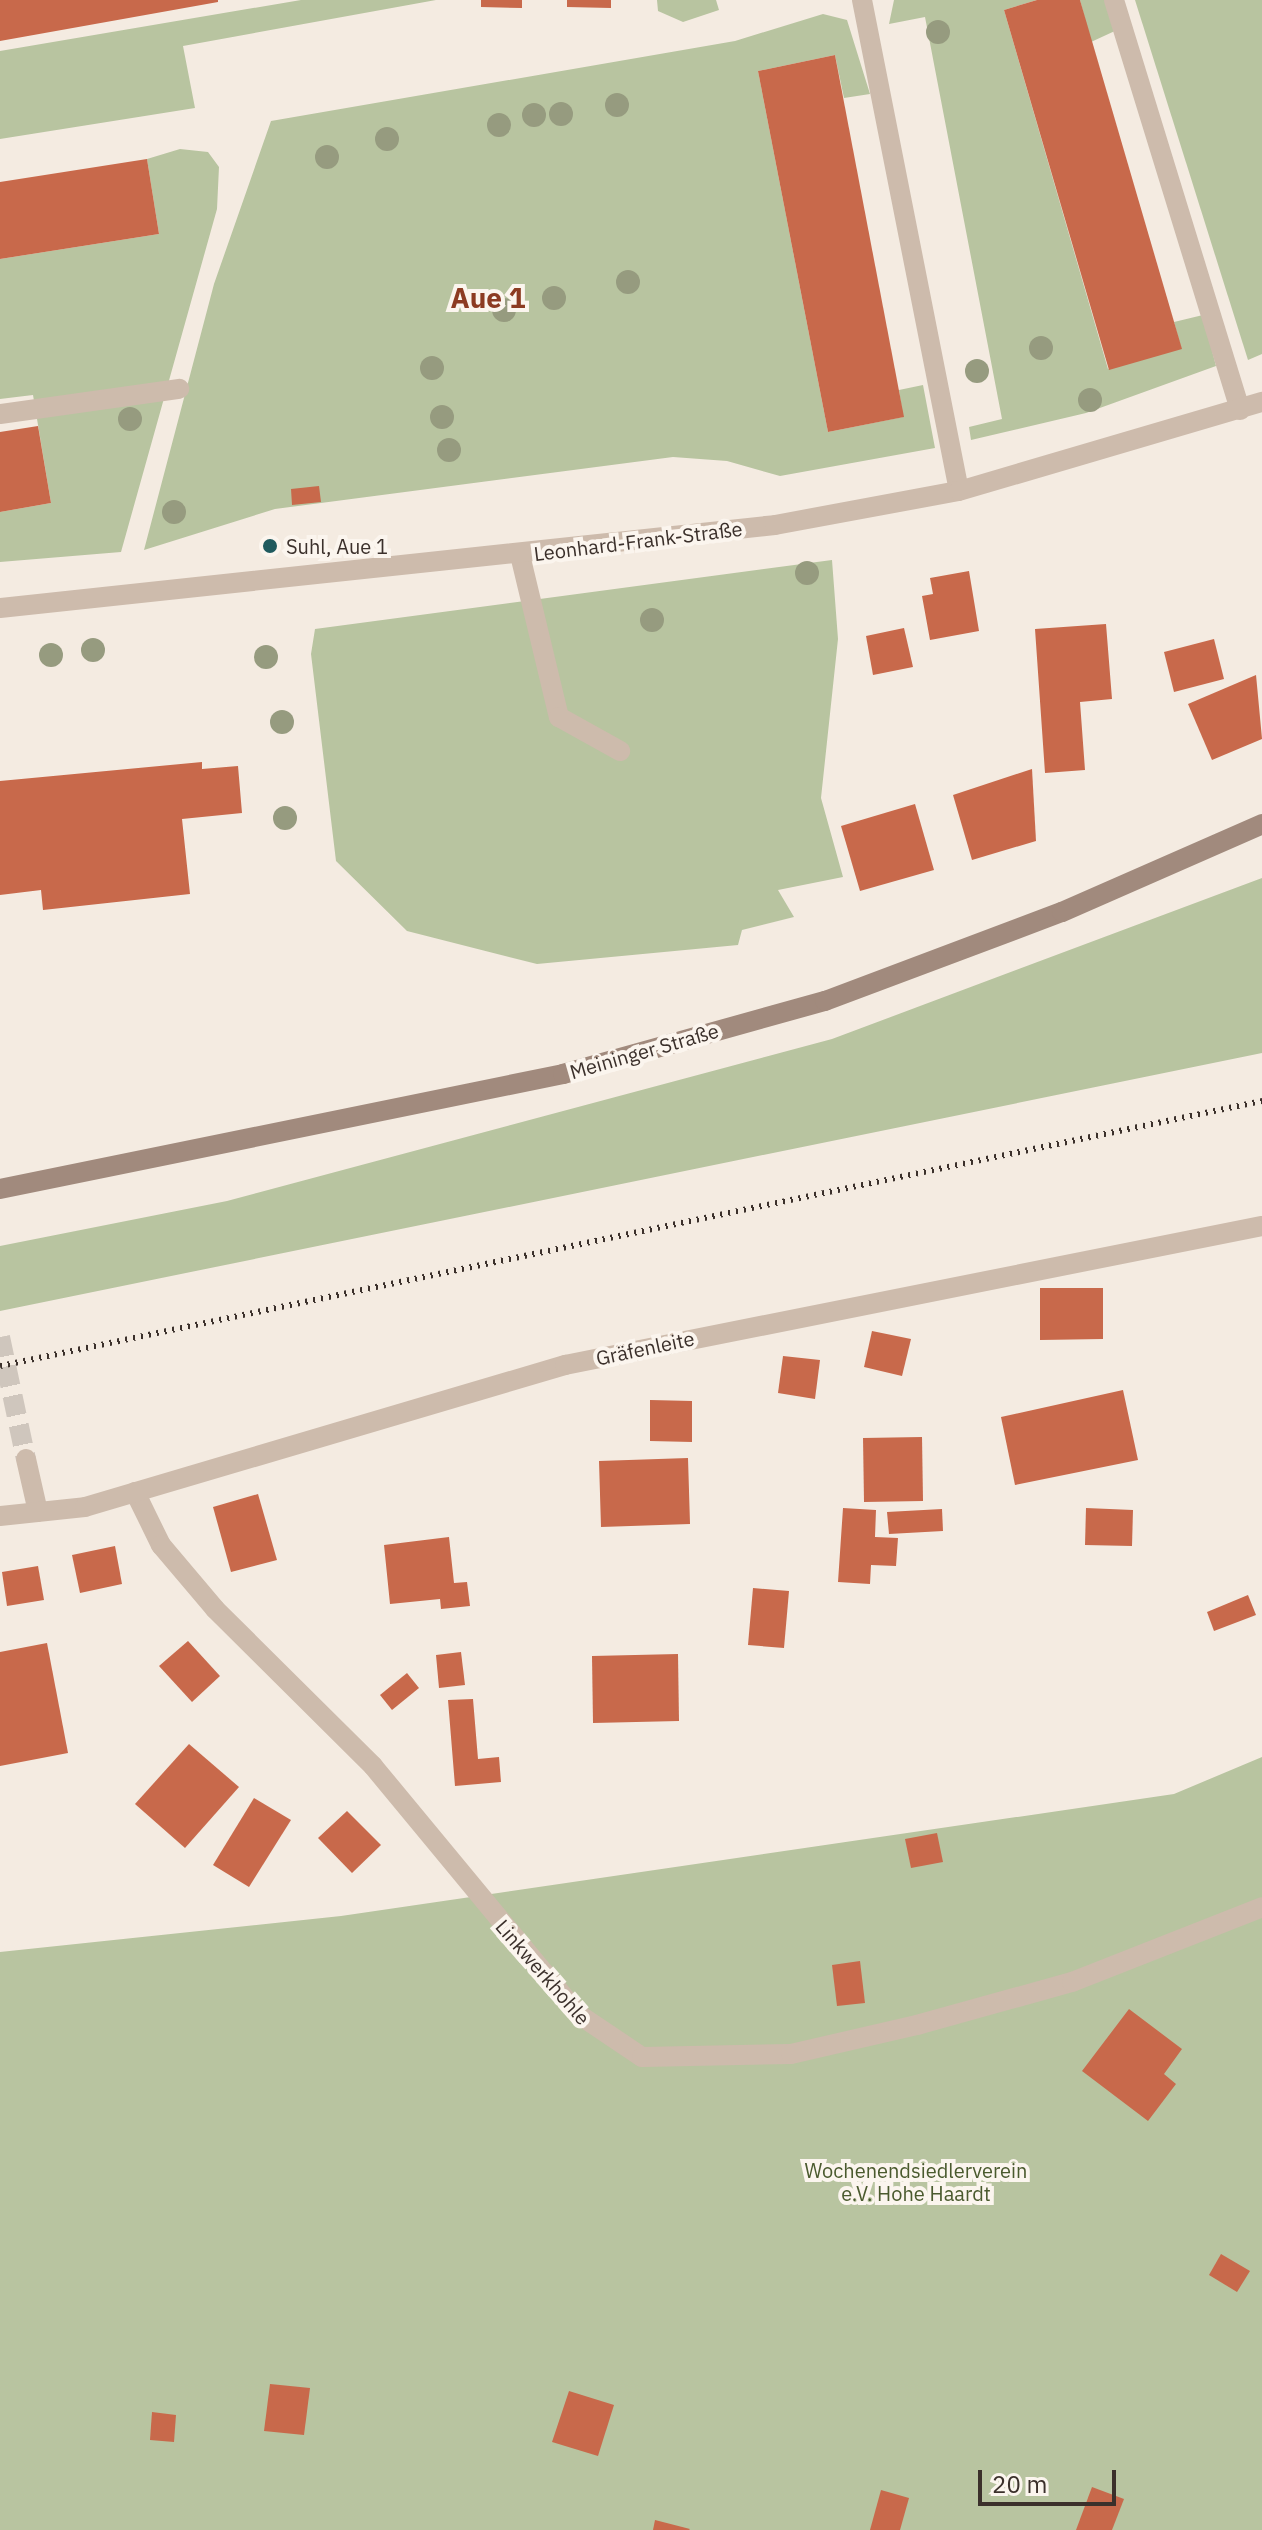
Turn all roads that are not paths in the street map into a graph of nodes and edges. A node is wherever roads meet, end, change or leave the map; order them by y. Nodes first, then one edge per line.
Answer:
1 (862, 0) edge
2 (1114, 0) edge
3 (179, 389) dead end
4 (1262, 402) edge
5 (1240, 410) junction
6 (0, 414) edge
7 (959, 491) junction
8 (520, 555) junction
9 (0, 608) edge
10 (620, 751) dead end
11 (1262, 824) edge
12 (0, 1189) edge
13 (1262, 1226) edge
14 (26, 1459) tunnel mouth
15 (135, 1492) junction
16 (38, 1512) junction
17 (0, 1516) edge
18 (1262, 1907) edge

1 - 7 street
2 - 5 street
3 - 6 street
4 - 5 street, Leonhard-Frank-Straße
5 - 7 street, Leonhard-Frank-Straße
7 - 8 street, Leonhard-Frank-Straße
8 - 9 street, Leonhard-Frank-Straße
8 - 10 street
11 - 12 main road, Meininger Straße
13 - 15 street, Gräfenleite
14 - 16 street
15 - 16 street, Gräfenleite
15 - 18 street, Linkwerkhohle
16 - 17 street, Gräfenleite

